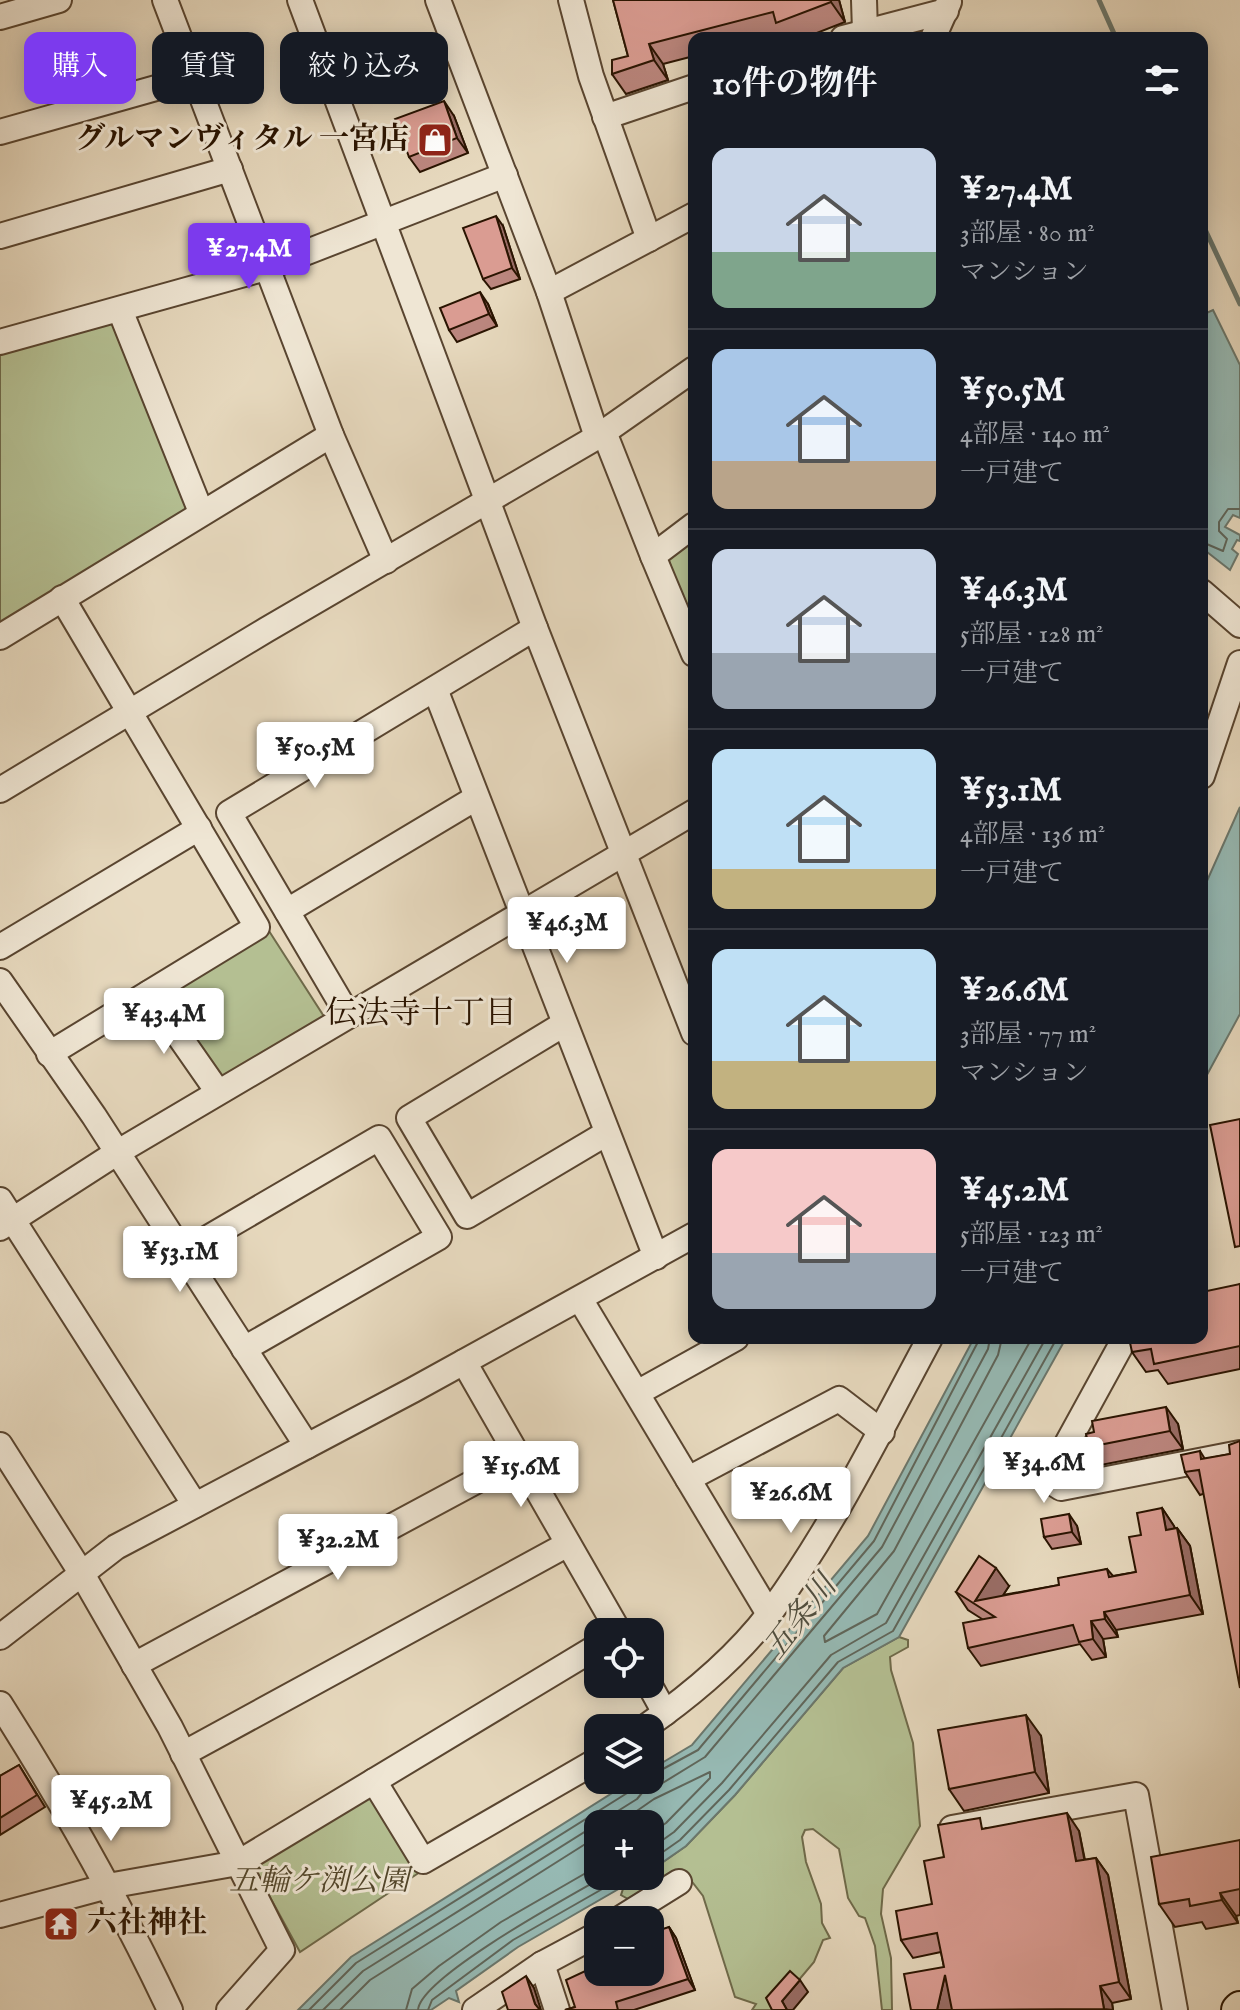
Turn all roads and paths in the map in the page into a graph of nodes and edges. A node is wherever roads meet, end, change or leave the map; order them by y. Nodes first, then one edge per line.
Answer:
1 (59, 0) edge
2 (165, 0) edge
3 (300, 0) edge
4 (438, 0) edge
5 (571, 0) edge
6 (864, 0) edge
7 (948, 5) edge
8 (0, 17) edge
9 (177, 32) edge
10 (855, 32) edge
11 (860, 32) edge
12 (936, 32) edge
13 (152, 89) edge
14 (688, 89) edge
15 (205, 104) edge
16 (605, 117) junction
17 (0, 132) edge
18 (230, 169) junction
19 (505, 175) junction
20 (688, 218) edge
21 (383, 221) junction
22 (0, 236) edge
23 (649, 239) junction
24 (266, 268) junction
25 (549, 292) junction
26 (120, 310) junction
27 (0, 342) edge
28 (688, 373) edge
29 (601, 434) junction
30 (331, 435) junction
31 (488, 503) junction
32 (201, 512) junction
33 (688, 530) edge
34 (653, 556) junction
35 (386, 561) junction
36 (1208, 597) edge
37 (62, 598) junction
38 (1240, 625) edge
39 (535, 628) junction
40 (0, 637) edge
41 (688, 640) edge
42 (1240, 663) edge
43 (435, 689) junction
44 (129, 712) junction
45 (1208, 749) edge
46 (0, 790) edge
47 (476, 798) junction
48 (688, 816) edge
49 (199, 828) junction
50 (624, 855) junction
51 (287, 911) junction
52 (521, 914) junction
53 (0, 947) edge
54 (0, 981) edge
55 (149, 993) junction
56 (348, 1015) junction
57 (688, 1018) edge
58 (564, 1024) junction
59 (49, 1054) junction
60 (218, 1092) junction
61 (607, 1133) junction
62 (118, 1152) junction
63 (4, 1216) edge
64 (688, 1238) edge
65 (182, 1253) junction
66 (656, 1257) junction
67 (580, 1299) junction
68 (725, 1344) edge
69 (927, 1344) edge
70 (1122, 1344) edge
71 (244, 1349) junction
72 (464, 1362) junction
73 (637, 1393) junction
74 (882, 1432) junction
75 (0, 1445) edge
76 (307, 1446) junction
77 (1240, 1453) edge
78 (519, 1458) junction
79 (688, 1479) junction
80 (195, 1505) junction
81 (568, 1544) junction
82 (82, 1574) junction
83 (769, 1614) junction
84 (611, 1618) edge
85 (0, 1637) edge
86 (584, 1654) edge
87 (134, 1665) junction
88 (657, 1698) edge
89 (0, 1704) edge
90 (665, 1713) joint
91 (183, 1754) junction
92 (584, 1768) edge
93 (374, 1781) junction
94 (952, 1828) edge
95 (238, 1863) junction
96 (679, 1882) dead end
97 (108, 1886) junction
98 (640, 1906) edge
99 (0, 1915) edge
100 (584, 1942) edge
101 (542, 1964) junction
102 (170, 2010) edge
103 (229, 2010) edge
104 (475, 2010) edge
105 (557, 2010) edge
106 (1175, 2010) edge

1 - 8 street
2 - 9 street
3 - 21 street
4 - 19 street
5 - 16 street
6 - 10 street
7 - 11 street
7 - 12 street
13 - 17 street
14 - 16 street
15 - 18 street
16 - 23 street
18 - 22 street
18 - 24 street
19 - 21 street
19 - 25 street
20 - 23 street
21 - 24 street
21 - 31 street
23 - 25 street
24 - 26 street
24 - 30 street
25 - 29 street
26 - 27 street
26 - 32 street
28 - 29 street
29 - 31 street
29 - 34 street
30 - 32 street
30 - 35 street
31 - 35 street
31 - 39 street
32 - 37 street
33 - 34 street
34 - 41 street
35 - 44 street
36 - 38 street
37 - 40 street
37 - 44 street
39 - 43 street
39 - 50 street
42 - 45 street
43 - 47 street
43 - 51 street
44 - 46 street
44 - 49 street
47 - 51 street
47 - 52 street
48 - 50 street
49 - 53 street
49 - 55 street
50 - 52 street
50 - 57 street
51 - 56 street
52 - 56 street
52 - 58 street
54 - 59 street
55 - 59 street
55 - 60 street
56 - 60 street
58 - 61 street
58 - 61 street
59 - 62 street
60 - 62 street
61 - 66 street
62 - 63 street
62 - 65 street
63 - 80 street
64 - 66 street
65 - 71 street
65 - 71 street
66 - 67 street
67 - 72 street
67 - 73 street
68 - 73 street
69 - 74 street
70 - 77 street
71 - 76 street
72 - 76 street
72 - 78 street
73 - 79 street
74 - 79 street
74 - 83 street
75 - 82 street
76 - 80 street
78 - 81 street
78 - 87 street
79 - 83 street
80 - 82 street
81 - 84 street
81 - 91 street
82 - 85 street
82 - 87 street
83 - 90 street
86 - 93 street
87 - 91 street
88 - 90 street
89 - 97 street
91 - 95 street
92 - 93 street
93 - 95 street
94 - 106 street
95 - 97 street
95 - 103 street
96 - 98 street
97 - 99 street
97 - 102 street
100 - 101 street
101 - 104 street
101 - 105 street

